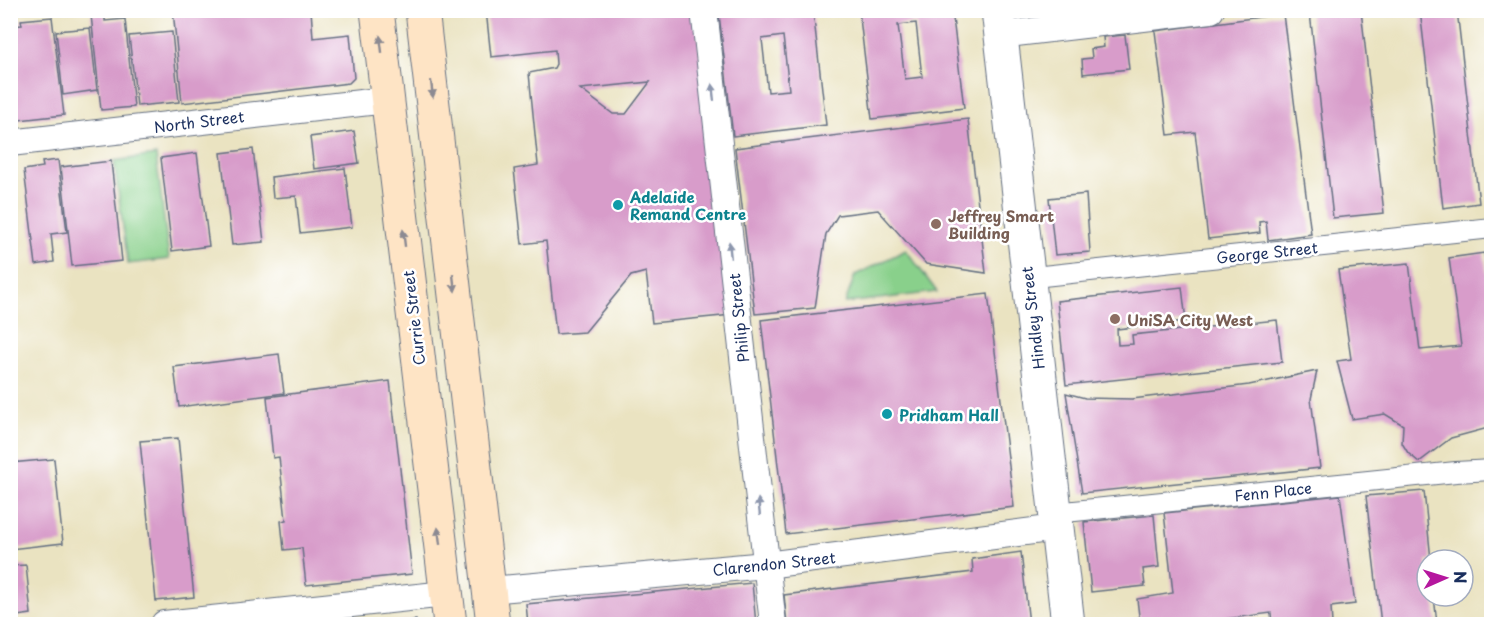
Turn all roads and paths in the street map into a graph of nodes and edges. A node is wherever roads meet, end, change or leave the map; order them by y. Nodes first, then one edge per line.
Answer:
1 (377, 10) edge
2 (422, 10) edge
3 (704, 10) edge
4 (1211, 10) edge
5 (999, 23) edge
6 (387, 100) junction
7 (10, 143) edge
8 (1491, 228) edge
9 (1043, 276) dead end
10 (1491, 470) edge
11 (1056, 521) junction
12 (766, 565) junction
13 (490, 590) junction
14 (448, 609) edge
15 (164, 624) edge
16 (494, 624) edge
17 (773, 624) edge
18 (1068, 624) edge

6 -> 1 main road, Currie Street
2 -> 13 main road
12 -> 3 street, Philip Street
4 - 5 street
5 - 11 street, Hindley Street
6 - 7 street, North Street
14 -> 6 main road, Currie Street
8 - 9 street, George Street
10 - 11 street, Fenn Place
11 - 12 street, Clarendon Street
11 - 18 street, Hindley Street
12 - 13 street, Clarendon Street
12 - 17 street, Philip Street
13 - 16 main road
14 - 15 street

